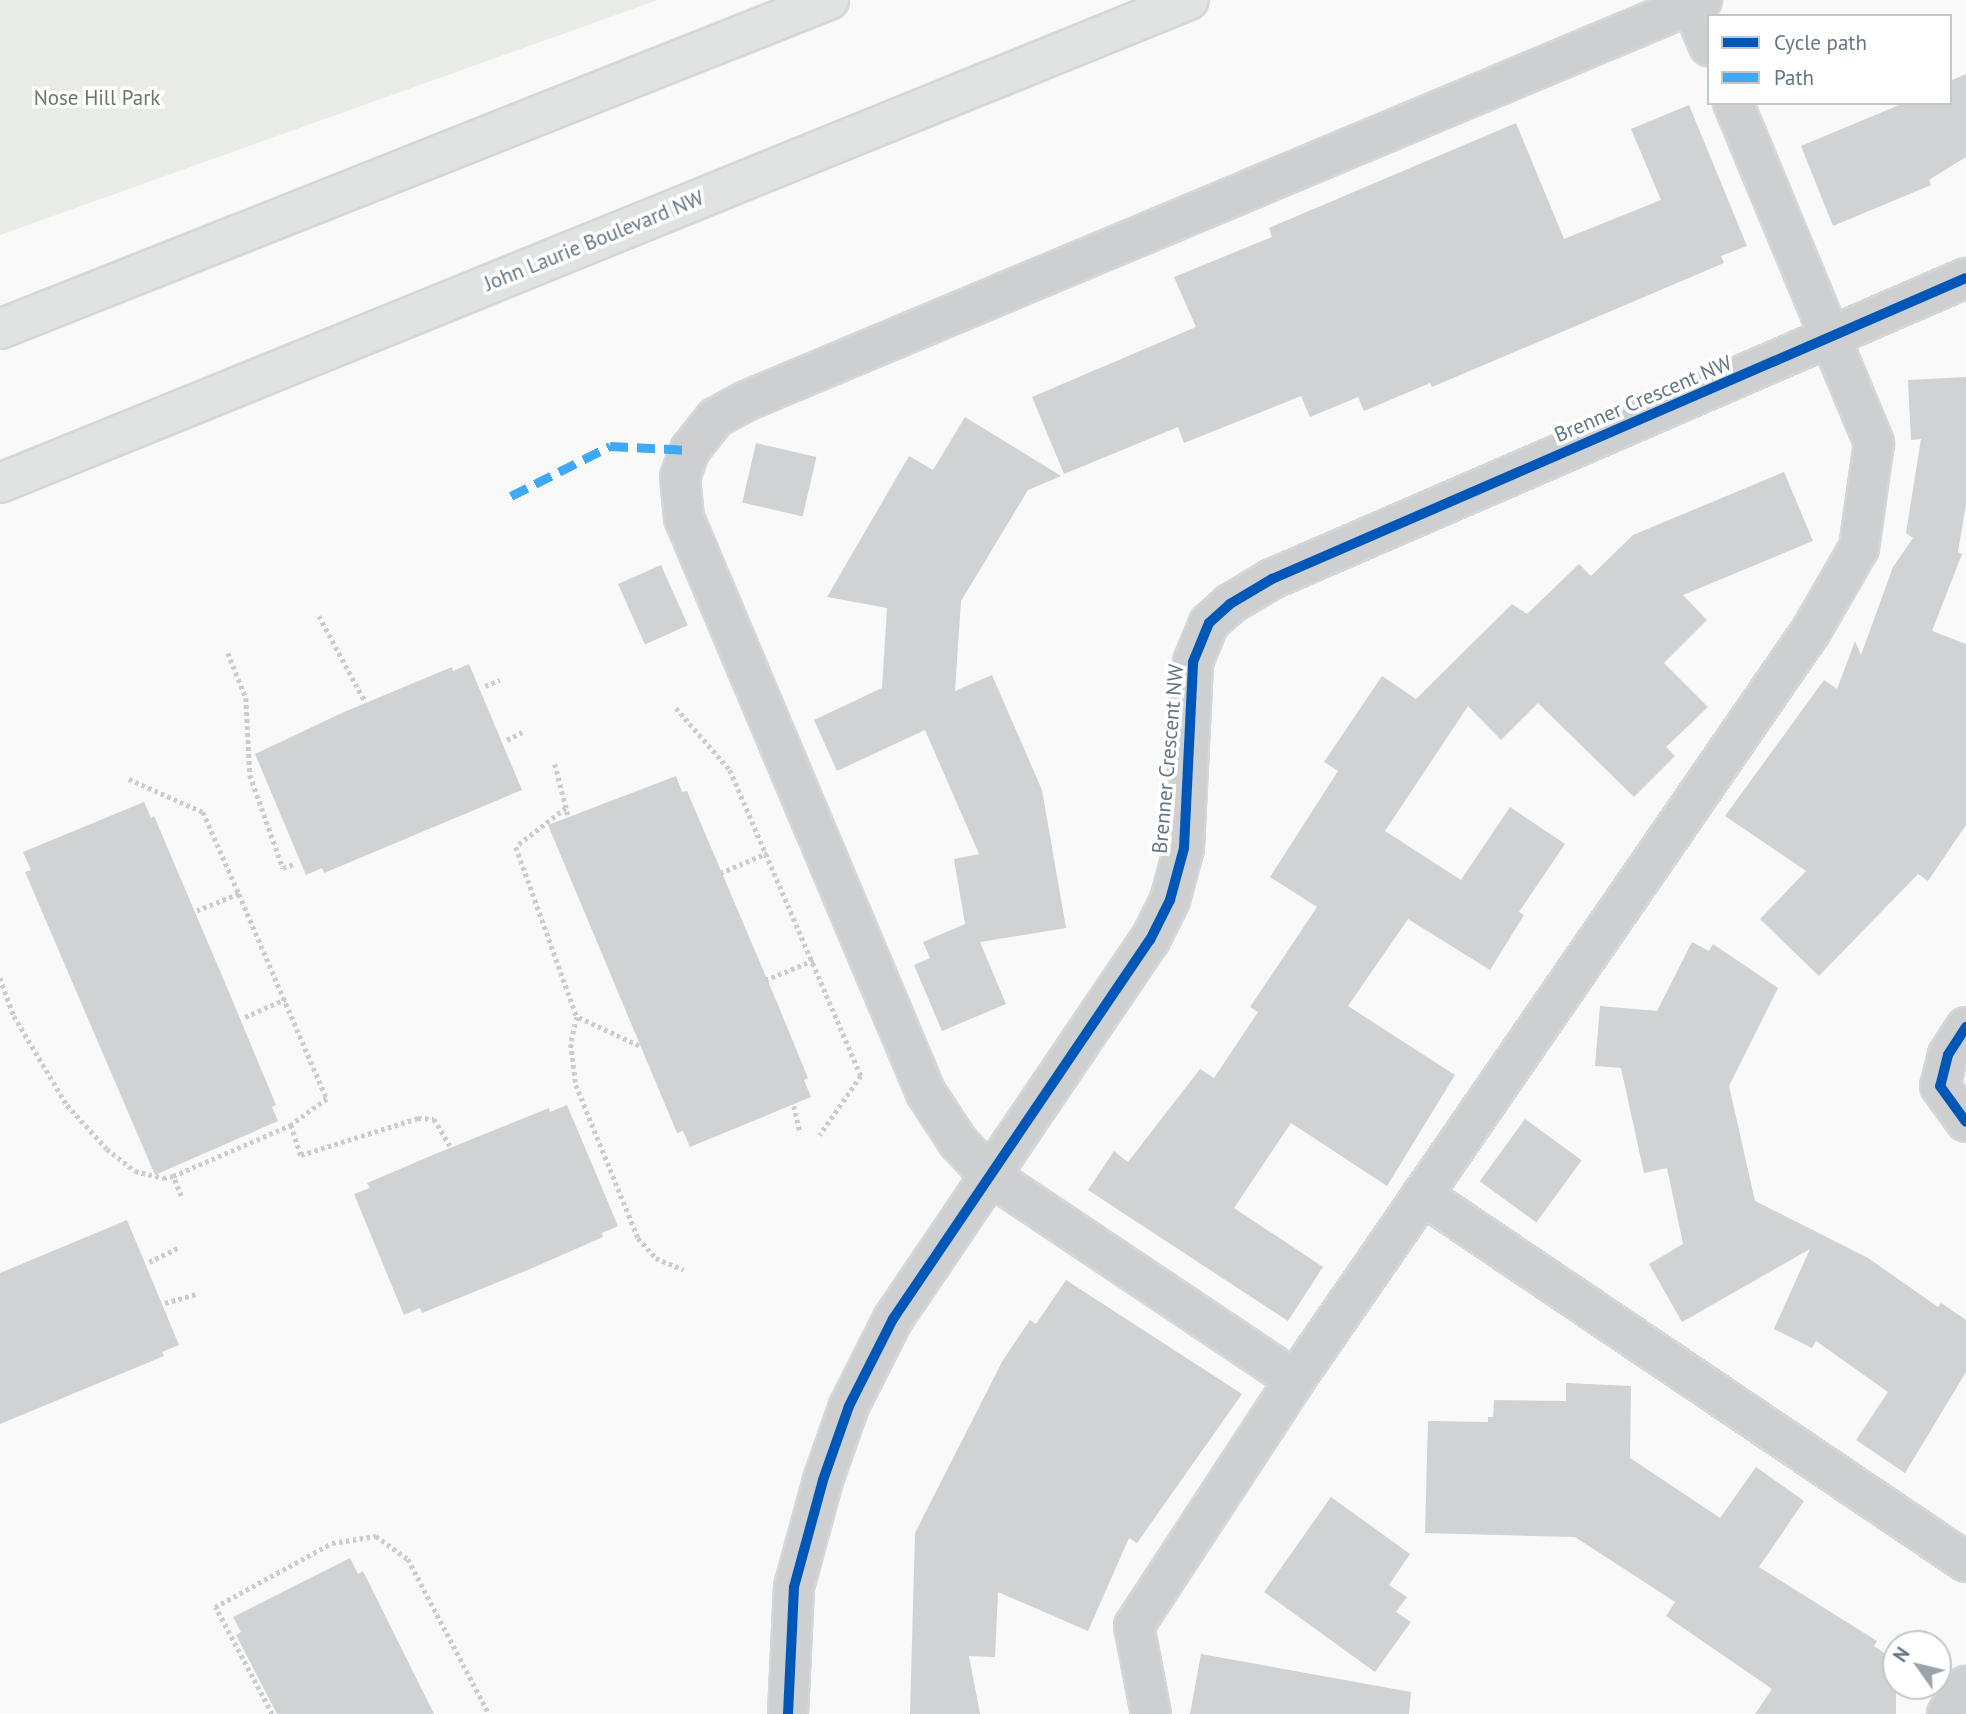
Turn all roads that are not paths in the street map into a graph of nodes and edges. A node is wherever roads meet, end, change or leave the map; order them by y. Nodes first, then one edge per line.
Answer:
1 (829, 0) edge
2 (1189, 0) edge
3 (1697, 2) edge
4 (1707, 39) edge
5 (1734, 105) edge
6 (1966, 278) edge
7 (0, 329) edge
8 (1832, 339) junction
9 (0, 483) edge
10 (1966, 1027) edge
11 (1966, 1122) edge
12 (990, 1176) junction
13 (1422, 1195) junction
14 (1295, 1380) junction
15 (1966, 1562) edge
16 (1966, 1686) edge
17 (788, 1714) edge
18 (1151, 1714) edge
19 (1947, 1714) edge

1 - 7 main road
2 - 9 main road, John Laurie Boulevard NW
3 - 4 street
3 - 12 street
5 - 8 street
6 - 8 street, Brenner Crescent NW
8 - 12 street, Brenner Crescent NW
8 - 13 street
10 - 11 street
12 - 14 street
12 - 17 street, Brenner Crescent NW
13 - 14 street
13 - 15 street
14 - 18 street
16 - 19 street

